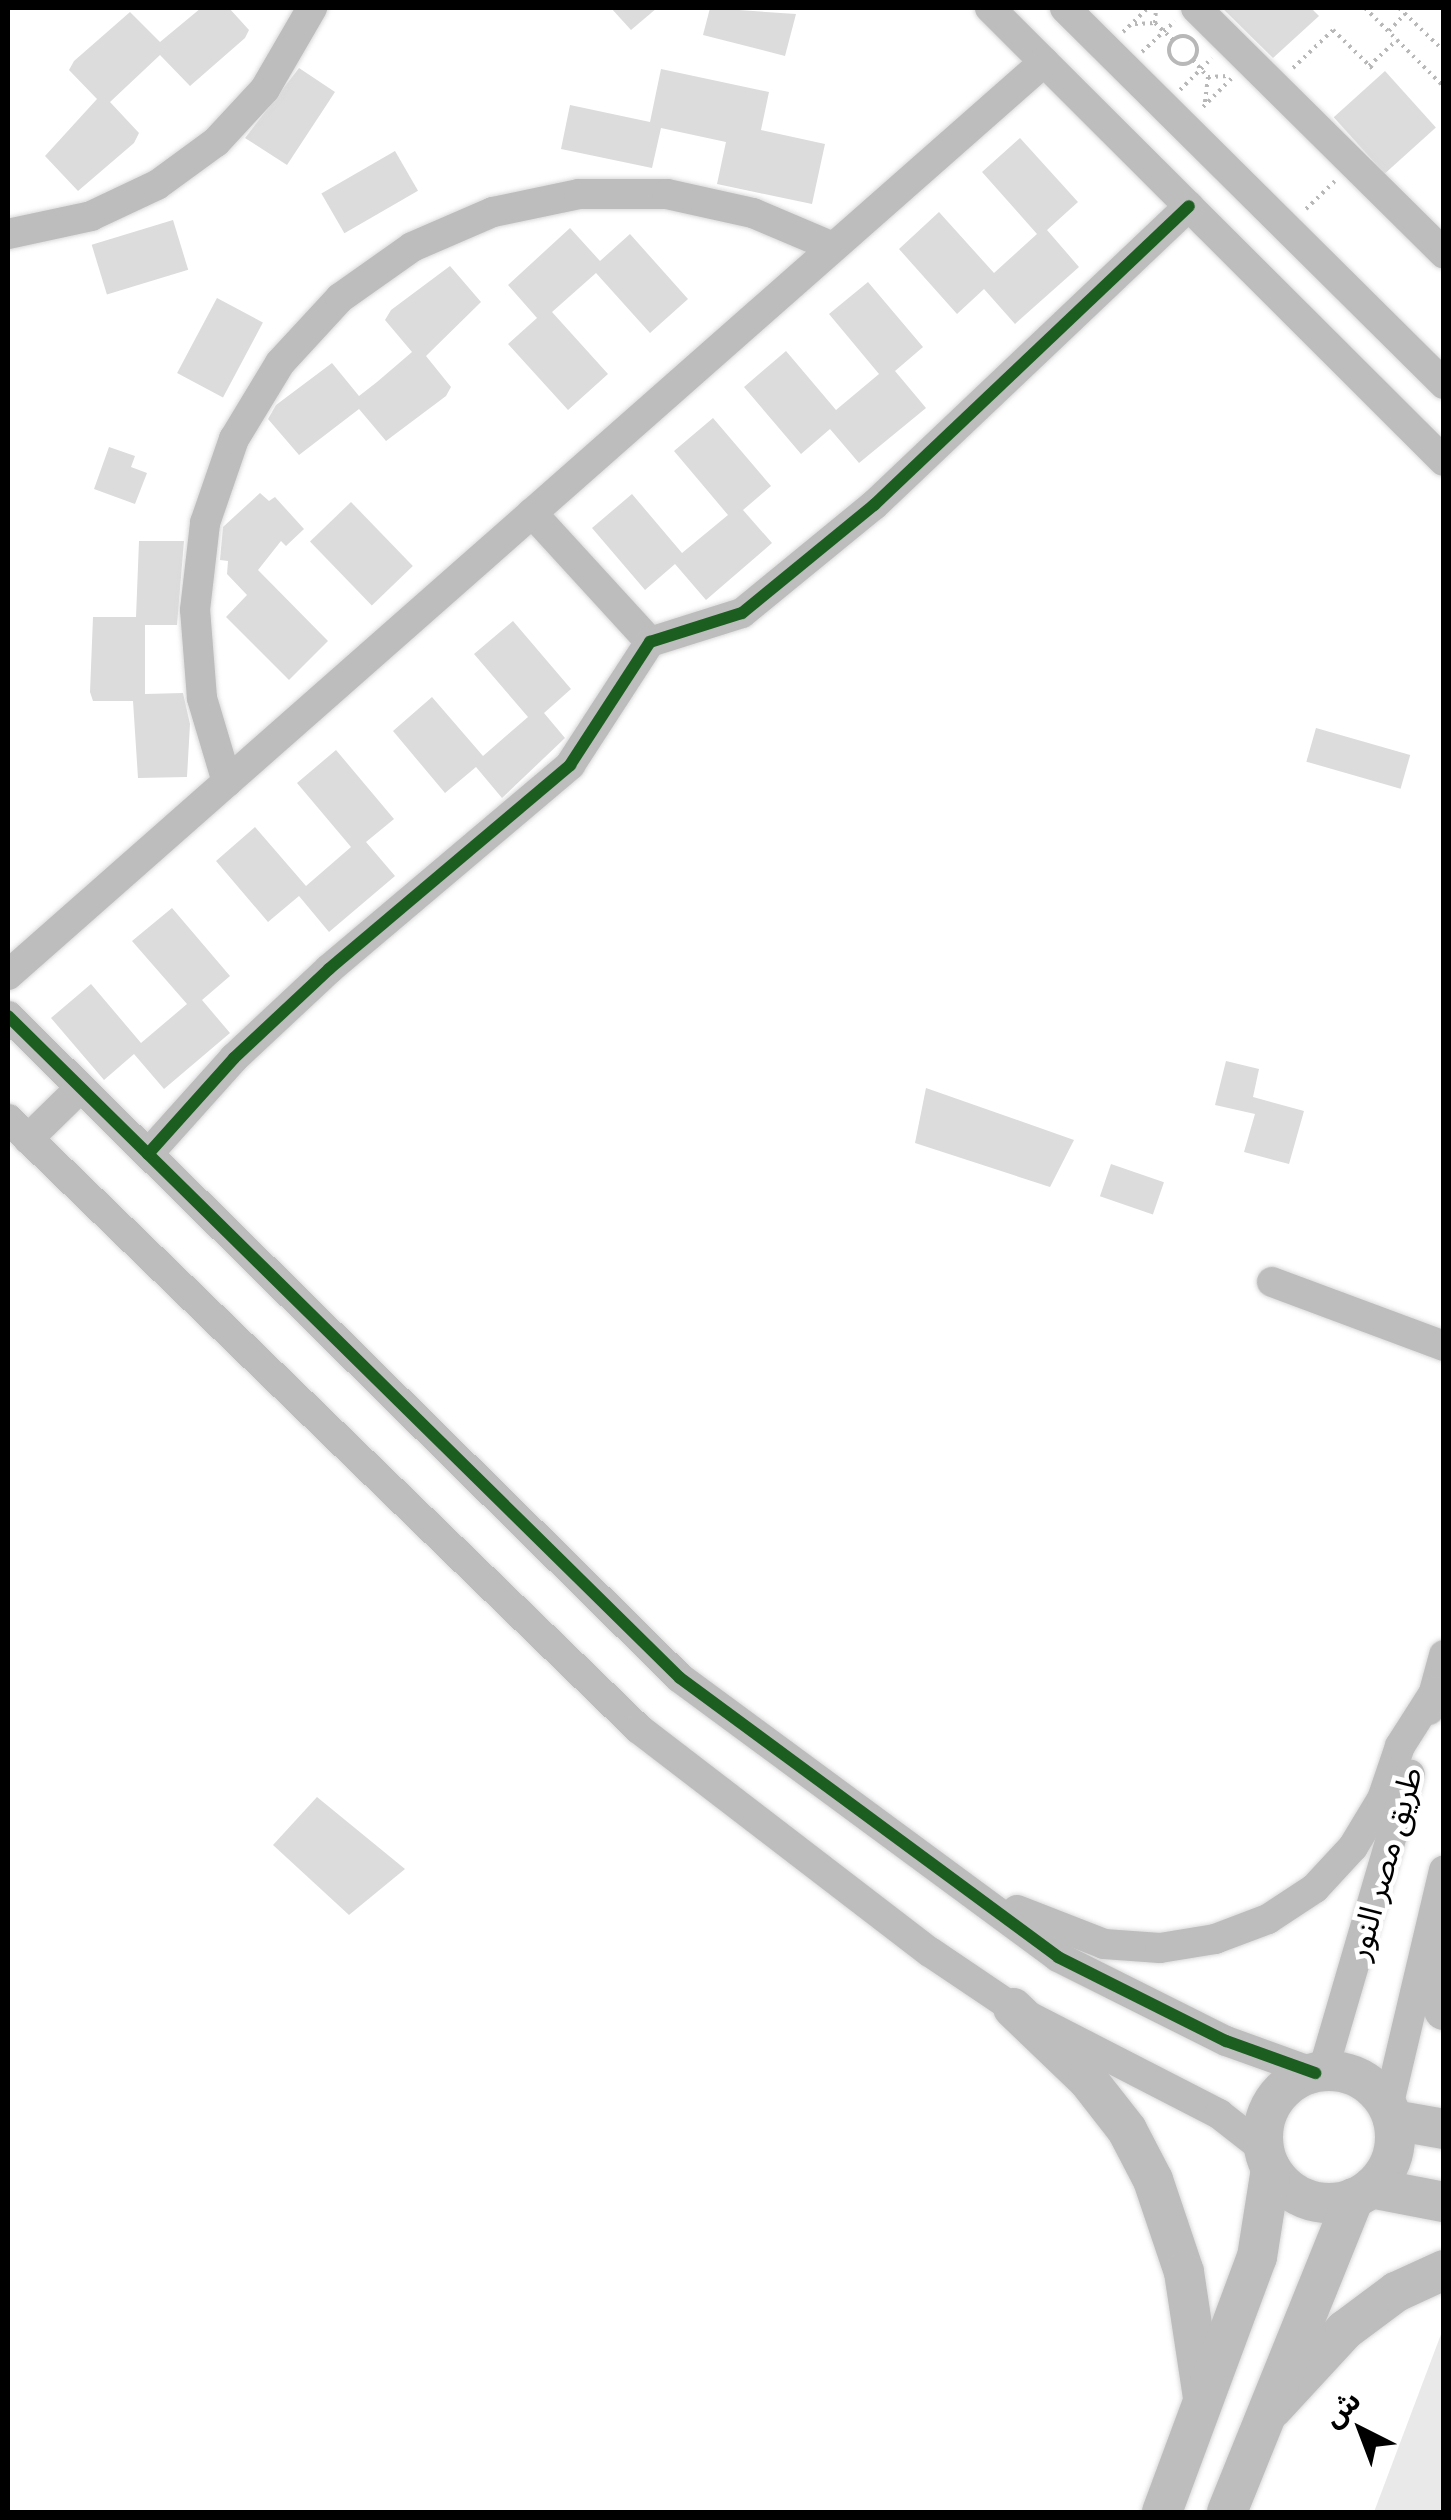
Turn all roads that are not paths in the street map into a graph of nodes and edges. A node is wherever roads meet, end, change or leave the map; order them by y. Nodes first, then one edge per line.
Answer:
1 (312, 8) edge
2 (990, 8) edge
3 (1065, 8) edge
4 (1186, 14) edge
5 (1044, 62) junction
6 (1189, 206) junction
7 (8, 234) edge
8 (833, 248) junction
9 (1444, 252) edge
10 (1444, 384) edge
11 (1444, 460) edge
12 (532, 513) junction
13 (650, 642) junction
14 (227, 782) junction
15 (8, 975) edge
16 (8, 1016) edge
17 (80, 1088) junction
18 (18, 1129) edge
19 (148, 1154) junction
20 (1272, 1282) dead end
21 (1444, 1346) edge
22 (1444, 1655) edge
23 (1435, 1691) junction
24 (1444, 1871) edge
25 (942, 1877) junction
26 (1444, 1954) edge
27 (1013, 2008) junction
28 (1444, 2010) edge
29 (1319, 2072) junction
30 (1391, 2113) junction
31 (1444, 2129) edge
32 (1268, 2159) junction
33 (1363, 2193) junction
34 (1444, 2202) edge
35 (1444, 2270) edge
36 (1203, 2397) junction
37 (1262, 2419) junction
38 (1162, 2512) edge
39 (1226, 2512) edge

1 - 7 street
2 - 5 street
3 - 10 street
4 - 9 street
5 - 6 street
5 - 8 street
6 - 11 street
6 - 13 street
8 - 12 street
8 - 14 street
12 - 13 street
12 - 14 street
13 - 19 street
14 - 15 street
16 - 17 street
17 - 18 street
17 - 19 street
18 - 27 street
19 - 25 street
20 - 21 street
22 - 23 street, طريق مصر النور
23 - 25 street
23 - 29 street, طريق مصر النور
24 - 30 street, طريق مصر النور
25 - 29 street
26 - 28 main road
27 - 32 street
27 - 36 main road
29 - 30 main road
29 - 32 main road
30 - 31 main road
30 - 33 main road
32 - 33 main road
32 - 36 main road
33 - 34 main road
33 - 37 main road
35 - 37 main road
36 - 38 main road
37 - 39 main road

